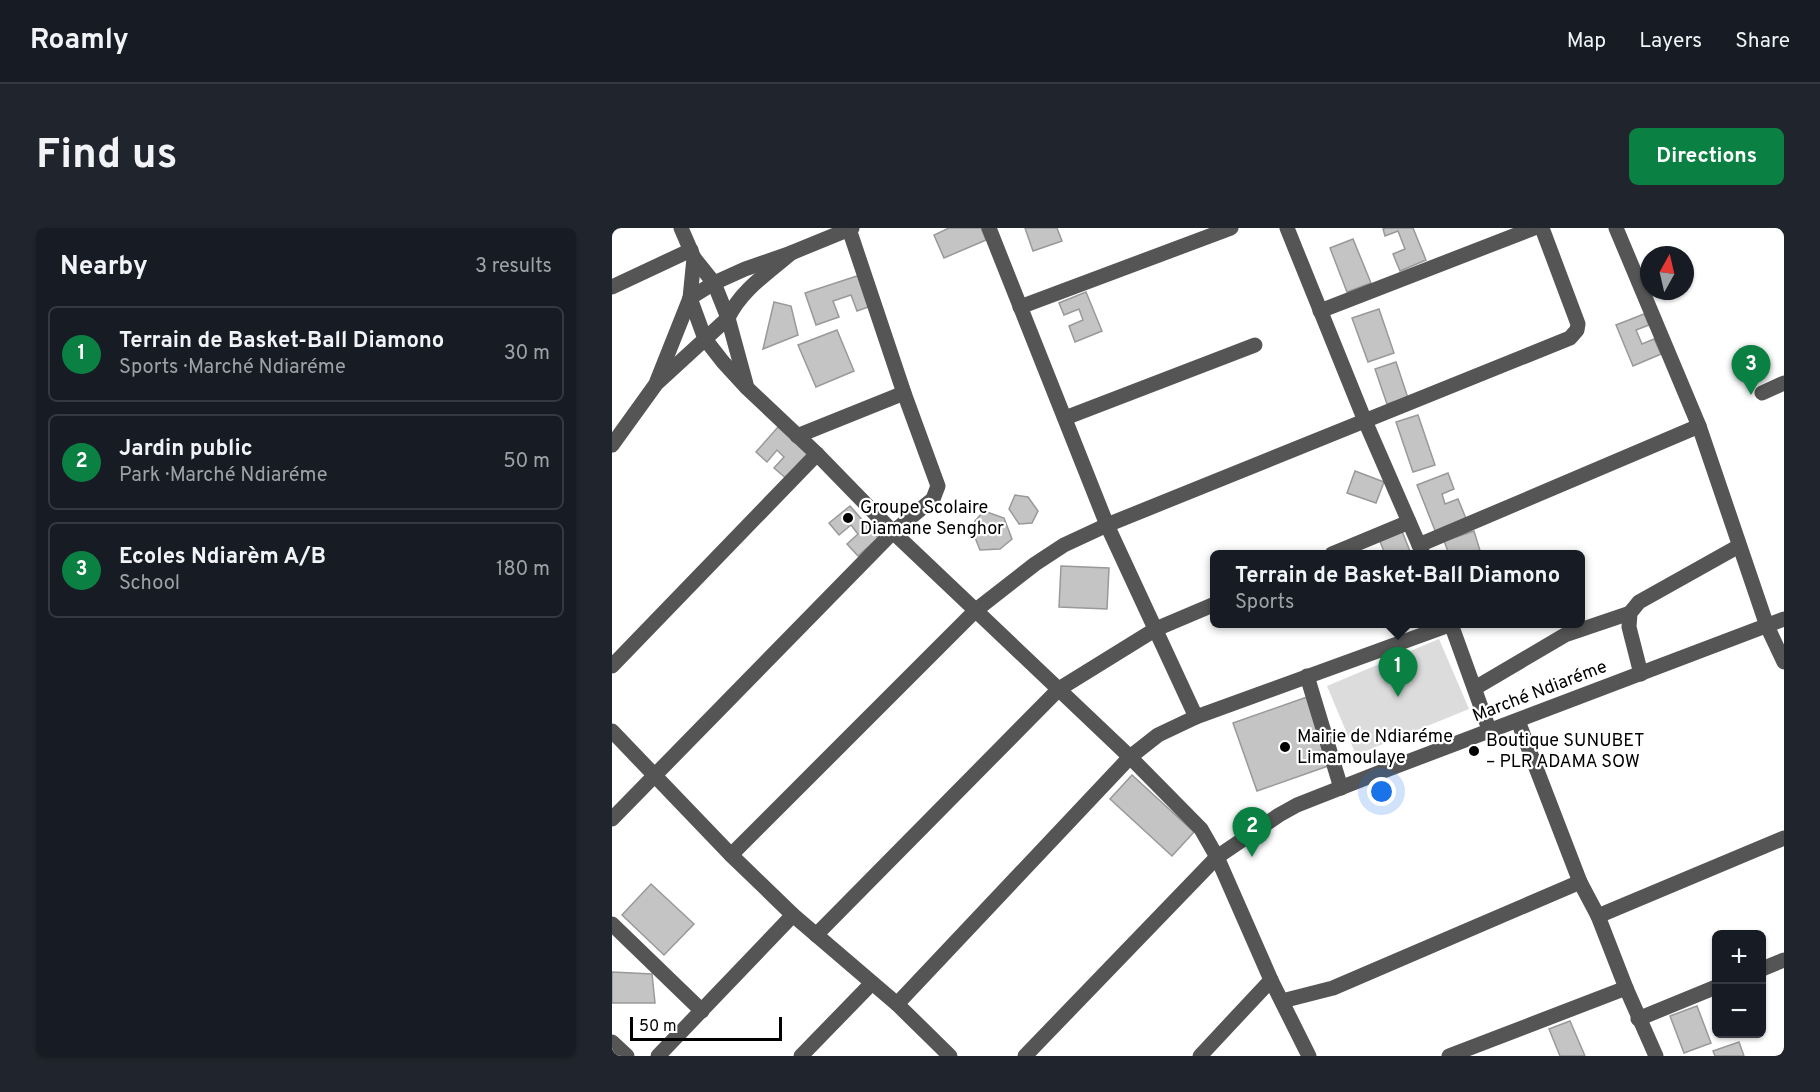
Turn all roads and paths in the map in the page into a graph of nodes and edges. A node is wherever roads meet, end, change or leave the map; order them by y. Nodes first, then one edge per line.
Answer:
1 (681, 228) edge
2 (850, 228) edge
3 (989, 228) edge
4 (1231, 228) edge
5 (1287, 228) edge
6 (1534, 228) edge
7 (1542, 228) edge
8 (1616, 228) edge
9 (791, 253) junction
10 (692, 254) junction
11 (714, 283) junction
12 (612, 287) edge
13 (690, 298) junction
14 (1020, 307) junction
15 (1320, 312) junction
16 (728, 318) junction
17 (705, 339) junction
18 (1255, 345) dead end
19 (1784, 383) edge
20 (656, 384) junction
21 (747, 387) junction
22 (904, 393) junction
23 (1762, 393) dead end
24 (1065, 418) junction
25 (1365, 421) junction
26 (1699, 426) junction
27 (797, 435) junction
28 (612, 445) edge
29 (817, 454) junction
30 (1409, 522) junction
31 (1107, 525) junction
32 (893, 532) junction
33 (1739, 546) junction
34 (1344, 550) edge
35 (1421, 550) edge
36 (1210, 606) edge
37 (976, 610) junction
38 (1630, 613) junction
39 (1784, 619) edge
40 (1767, 626) junction
41 (1156, 628) junction
42 (1441, 628) edge
43 (1453, 628) edge
44 (1784, 662) edge
45 (612, 666) edge
46 (1641, 674) junction
47 (1307, 676) junction
48 (1474, 688) junction
49 (1059, 689) junction
50 (1196, 717) junction
51 (1518, 721) junction
52 (612, 731) edge
53 (1490, 732) junction
54 (1130, 757) junction
55 (655, 774) junction
56 (1341, 788) junction
57 (612, 819) edge
58 (1784, 838) edge
59 (731, 855) junction
60 (1217, 856) junction
61 (1580, 882) junction
62 (793, 915) junction
63 (1598, 916) junction
64 (612, 924) edge
65 (816, 935) junction
66 (1784, 960) edge
67 (1766, 967) edge
68 (1271, 980) junction
69 (872, 983) junction
70 (1626, 988) junction
71 (1712, 989) edge
72 (1282, 1001) junction
73 (897, 1004) junction
74 (702, 1011) junction
75 (1638, 1018) junction
76 (612, 1042) edge
77 (627, 1056) edge
78 (658, 1056) edge
79 (801, 1056) edge
80 (950, 1056) edge
81 (1025, 1056) edge
82 (1200, 1056) edge
83 (1309, 1056) edge
84 (1449, 1056) edge
85 (1656, 1056) edge

1 - 10 street
2 - 9 street
2 - 22 street
3 - 14 street
4 - 14 street
5 - 15 street
6 - 15 street
7 - 25 street
8 - 26 street
9 - 11 street
9 - 16 street
10 - 11 street
10 - 12 street
10 - 13 street
11 - 13 street
11 - 16 street
13 - 17 street
13 - 20 street
14 - 24 street
15 - 25 street
16 - 17 street
16 - 21 street
17 - 20 street
17 - 21 street
18 - 24 street
19 - 23 street
20 - 28 street
21 - 27 street
22 - 27 street
22 - 32 street
24 - 31 street
25 - 30 street
25 - 31 street
26 - 33 street
26 - 35 street
27 - 29 street
29 - 32 street
29 - 45 street
30 - 34 street
30 - 35 street
31 - 37 street
31 - 41 street
32 - 37 street
32 - 55 street
33 - 38 street
33 - 40 street
36 - 41 street
37 - 49 street
37 - 59 street
38 - 46 street
38 - 48 street
39 - 40 street, Marché Ndiaréme
40 - 44 street
40 - 46 street, Marché Ndiaréme
41 - 49 street
41 - 50 street
42 - 47 street
43 - 48 street
46 - 51 street, Marché Ndiaréme
47 - 50 street
47 - 56 street
48 - 53 street
49 - 54 street
49 - 65 street
50 - 54 street
51 - 53 street, Marché Ndiaréme
51 - 61 street
52 - 55 street
53 - 56 street, Marché Ndiaréme
54 - 60 street
54 - 73 street
55 - 57 street
55 - 59 street
56 - 60 street, Marché Ndiaréme
58 - 63 street
59 - 62 street
60 - 68 street
60 - 81 street, Marché Ndiaréme
61 - 63 street
61 - 72 street
62 - 65 street
62 - 74 street
63 - 70 street
64 - 74 street
65 - 69 street
66 - 67 street
68 - 72 street
68 - 82 street
69 - 73 street
69 - 79 street
70 - 75 street
70 - 84 street
71 - 75 street
72 - 83 street
73 - 80 street
74 - 78 street
75 - 85 street
76 - 77 street

